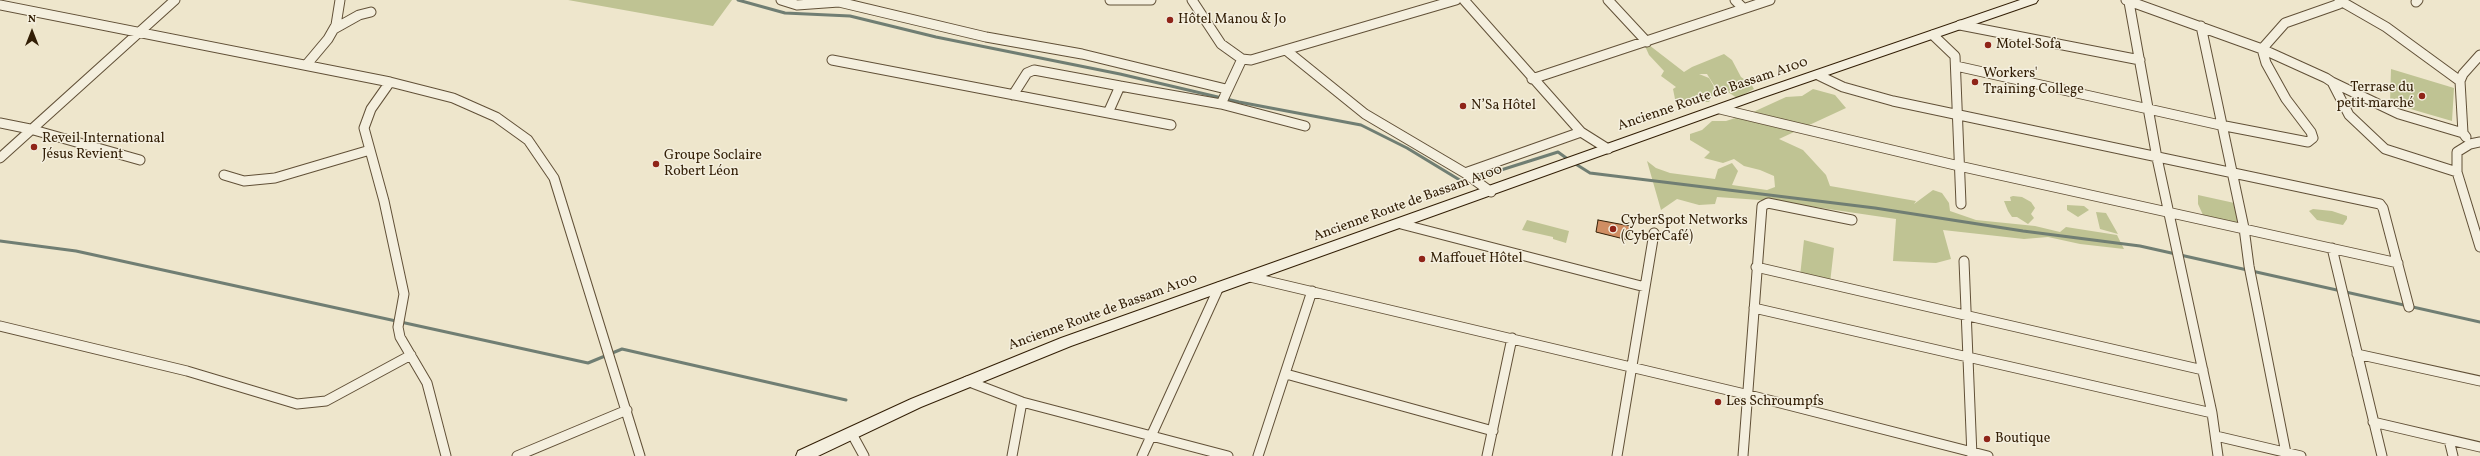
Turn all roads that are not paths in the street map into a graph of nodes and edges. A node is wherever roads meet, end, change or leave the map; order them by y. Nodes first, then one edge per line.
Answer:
1 (175, 0) edge
2 (340, 0) edge
3 (781, 0) edge
4 (1110, 0) edge
5 (1151, 0) edge
6 (1192, 0) edge
7 (1456, 0) edge
8 (1464, 0) edge
9 (1608, 0) edge
10 (1735, 0) edge
11 (1770, 0) edge
12 (2032, 0) edge
13 (2127, 1) edge
14 (2339, 1) edge
15 (0, 6) edge
16 (1743, 8) junction
17 (371, 12) dead end
18 (1960, 25) junction
19 (2201, 26) junction
20 (334, 29) junction
21 (138, 34) junction
22 (1933, 35) junction
23 (1647, 42) junction
24 (2262, 49) junction
25 (1287, 51) junction
26 (2480, 55) edge
27 (1242, 59) junction
28 (832, 60) dead end
29 (2140, 60) junction
30 (307, 64) junction
31 (1956, 66) junction
32 (1818, 75) junction
33 (1532, 79) junction
34 (2460, 80) junction
35 (390, 82) junction
36 (2332, 82) junction
37 (1120, 86) junction
38 (1226, 89) junction
39 (1013, 95) junction
40 (1221, 104) junction
41 (1720, 109) junction
42 (2149, 109) junction
43 (1108, 113) junction
44 (1957, 115) junction
45 (0, 122) edge
46 (1171, 125) dead end
47 (2220, 125) junction
48 (1305, 126) dead end
49 (30, 129) junction
50 (1581, 132) junction
51 (2463, 133) junction
52 (2480, 142) edge
53 (2470, 144) junction
54 (1608, 149) junction
55 (370, 150) junction
56 (0, 158) edge
57 (2157, 158) junction
58 (140, 160) dead end
59 (1959, 166) junction
60 (2457, 172) junction
61 (1466, 173) junction
62 (2231, 174) junction
63 (224, 175) dead end
64 (1491, 192) junction
65 (1961, 204) dead end
66 (2169, 211) junction
67 (1852, 220) dead end
68 (1401, 224) junction
69 (2244, 228) junction
70 (1654, 233) dead end
71 (2480, 247) edge
72 (2332, 248) junction
73 (1964, 261) dead end
74 (2398, 263) junction
75 (1756, 267) junction
76 (1250, 278) junction
77 (1219, 287) junction
78 (1645, 287) junction
79 (1312, 291) junction
80 (2409, 307) dead end
81 (1754, 308) junction
82 (1965, 316) junction
83 (0, 326) edge
84 (1512, 338) junction
85 (2357, 354) junction
86 (411, 356) junction
87 (1968, 356) junction
88 (1631, 367) junction
89 (2203, 370) junction
90 (1286, 374) junction
91 (967, 381) junction
92 (2480, 381) edge
93 (1748, 395) junction
94 (1022, 402) junction
95 (627, 410) junction
96 (2212, 413) junction
97 (2373, 422) junction
98 (1493, 431) junction
99 (852, 434) junction
100 (1151, 434) junction
101 (2216, 436) junction
102 (2449, 440) junction
103 (2480, 447) edge
104 (2286, 453) junction
105 (1972, 454) edge
106 (446, 456) edge
107 (517, 456) edge
108 (640, 456) edge
109 (803, 456) edge
110 (864, 456) edge
111 (1012, 456) edge
112 (1142, 456) edge
113 (1228, 456) edge
114 (1258, 456) edge
115 (1487, 456) edge
116 (1617, 456) edge
117 (1743, 456) edge
118 (1988, 456) edge
119 (2218, 456) edge
120 (2301, 456) edge
121 (2382, 456) edge
122 (2453, 456) edge

1 - 21 street
2 - 20 street
3 - 38 street
4 - 5 street
6 - 27 street
7 - 25 street
8 - 33 street
9 - 23 street
10 - 16 street
11 - 16 street
12 - 18 main road, Ancienne Route de Bassam A100
13 - 19 street
13 - 29 street
14 - 24 street
14 - 34 street
15 - 21 street
16 - 23 street
17 - 20 street
18 - 22 main road, Ancienne Route de Bassam A100
18 - 29 street
19 - 24 street
19 - 47 street
20 - 30 street
21 - 30 street
21 - 49 street
22 - 31 street
22 - 32 main road, Ancienne Route de Bassam A100
23 - 33 street
24 - 36 street
24 - 47 street
25 - 27 street
25 - 61 street
26 - 34 street
27 - 38 street
28 - 39 street
29 - 42 street
30 - 35 street
31 - 42 street
31 - 44 street
32 - 41 main road, Ancienne Route de Bassam A100
32 - 44 street
33 - 50 street
34 - 51 street
35 - 55 street
35 - 95 street
36 - 51 street
36 - 60 street
37 - 39 street
37 - 40 street
37 - 43 street
38 - 40 street
39 - 43 street
40 - 48 street
41 - 54 main road, Ancienne Route de Bassam A100
41 - 59 street
42 - 47 street
42 - 57 street
43 - 46 street
44 - 57 street
44 - 59 street
45 - 49 street
47 - 62 street
49 - 56 street
49 - 58 street
50 - 54 street
50 - 61 street
51 - 53 street
52 - 53 street
53 - 60 street
54 - 64 main road, Ancienne Route de Bassam A100
55 - 63 street
55 - 86 street
57 - 62 street
57 - 66 street
59 - 65 street
59 - 66 street
60 - 71 street
61 - 64 street
62 - 69 street
62 - 74 street
64 - 68 main road, Ancienne Route de Bassam A100
66 - 69 street
66 - 89 street
67 - 75 street
68 - 76 main road, Ancienne Route de Bassam A100
68 - 78 street
69 - 72 street
69 - 104 street
70 - 78 street
72 - 74 street
72 - 85 street
73 - 82 street
74 - 80 street
75 - 81 street
75 - 82 street
76 - 77 main road, Ancienne Route de Bassam A100
76 - 79 street
77 - 91 main road, Ancienne Route de Bassam A100
77 - 100 street
78 - 88 street
79 - 84 street
79 - 90 street
81 - 87 street
81 - 93 street
82 - 87 street
82 - 89 street
83 - 86 street
84 - 88 street
84 - 98 street
85 - 92 street
85 - 97 street
86 - 106 street
87 - 96 street
87 - 105 street
88 - 93 street
88 - 116 street
89 - 96 street
90 - 98 street
90 - 114 street
91 - 94 street
91 - 99 main road, Ancienne Route de Bassam A100
93 - 105 street
93 - 117 street
94 - 100 street
94 - 111 street
95 - 107 street
95 - 108 street
96 - 101 street
97 - 102 street
97 - 121 street
98 - 115 street
99 - 109 main road, Ancienne Route de Bassam A100
99 - 110 street
100 - 112 street
100 - 113 street
101 - 104 street
101 - 119 street
102 - 103 street
102 - 122 street
104 - 120 street
105 - 118 street

